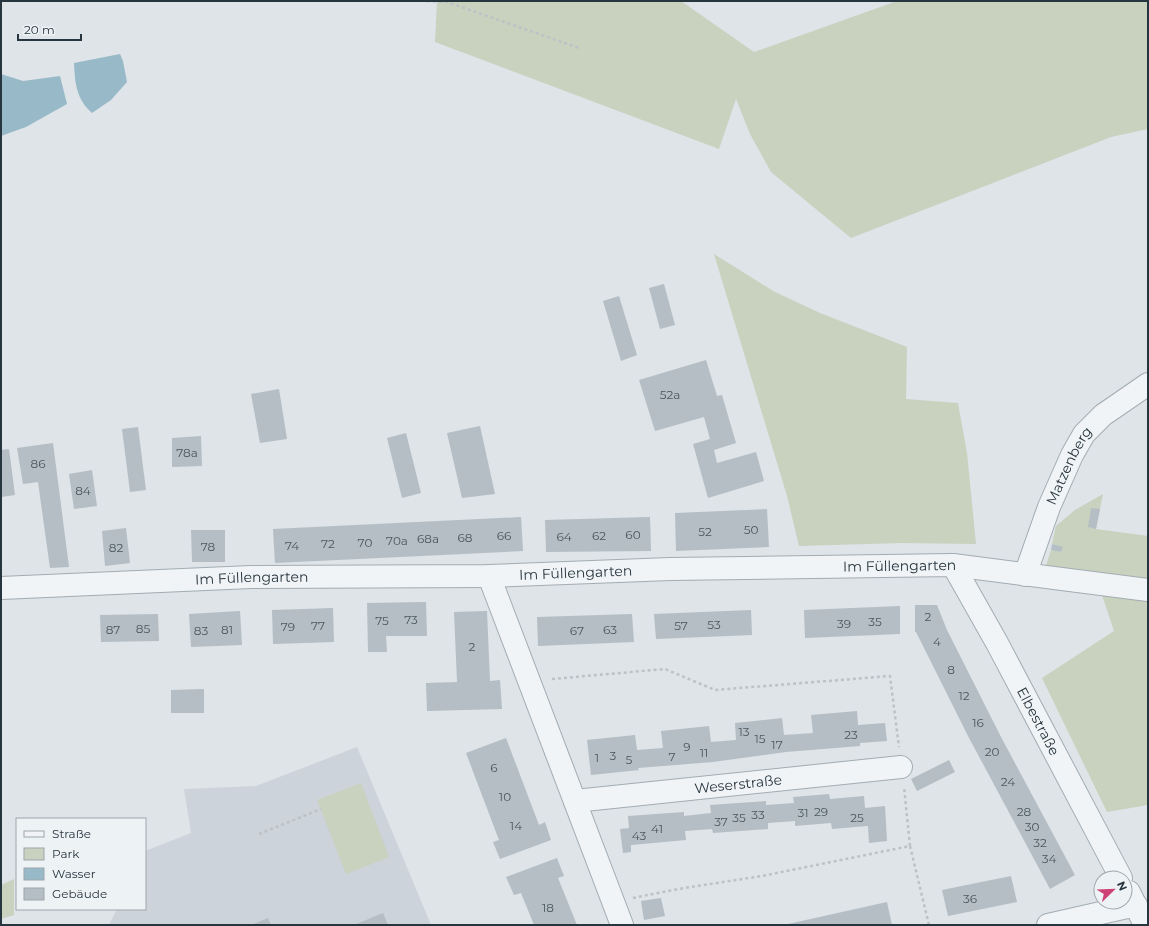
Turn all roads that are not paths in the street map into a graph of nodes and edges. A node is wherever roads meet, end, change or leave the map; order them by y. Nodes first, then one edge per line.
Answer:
1 (1148, 384) edge
2 (953, 565) junction
3 (1025, 574) junction
4 (489, 576) junction
5 (1, 588) edge
6 (1148, 590) edge
7 (901, 767) dead end
8 (575, 801) junction
9 (1117, 870) edge
10 (1133, 900) edge
11 (1136, 905) junction
12 (622, 925) edge
13 (1048, 925) edge
14 (1145, 925) edge

1 - 3 street, Matzenberg
2 - 3 street, Im Füllengarten
2 - 4 street, Im Füllengarten
2 - 9 street, Elbestraße
3 - 6 street, Im Füllengarten
4 - 5 street, Im Füllengarten
4 - 8 street
7 - 8 street, Weserstraße
8 - 12 street
10 - 11 street
11 - 13 street
11 - 14 street

